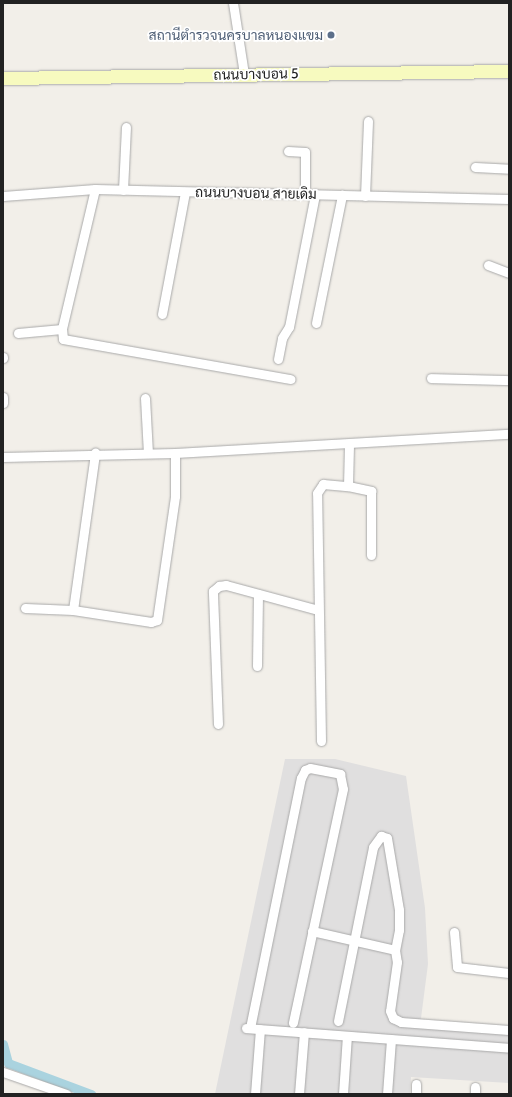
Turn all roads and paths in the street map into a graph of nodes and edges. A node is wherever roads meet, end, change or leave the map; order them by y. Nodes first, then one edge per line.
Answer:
1 (233, 3) edge
2 (509, 71) edge
3 (244, 74) junction
4 (3, 78) edge
5 (368, 121) dead end
6 (126, 127) dead end
7 (288, 150) dead end
8 (475, 168) dead end
9 (509, 169) edge
10 (95, 190) junction
11 (123, 190) junction
12 (185, 192) junction
13 (310, 194) junction
14 (342, 195) junction
15 (3, 196) edge
16 (365, 196) junction
17 (509, 199) edge
18 (488, 265) dead end
19 (509, 273) edge
20 (162, 314) dead end
21 (316, 323) dead end
22 (62, 329) junction
23 (18, 333) dead end
24 (278, 359) dead end
25 (431, 378) dead end
26 (291, 379) dead end
27 (509, 380) edge
28 (3, 397) edge
29 (145, 398) dead end
30 (3, 402) edge
31 (509, 434) edge
32 (349, 444) junction
33 (175, 452) junction
34 (95, 453) junction
35 (148, 453) junction
36 (3, 457) edge
37 (348, 486) junction
38 (371, 555) dead end
39 (258, 594) junction
40 (25, 608) dead end
41 (73, 610) junction
42 (318, 610) junction
43 (257, 666) dead end
44 (218, 724) dead end
45 (320, 742) dead end
46 (312, 931) junction
47 (454, 932) dead end
48 (355, 940) junction
49 (395, 950) junction
50 (509, 973) edge
51 (338, 1021) dead end
52 (293, 1023) dead end
53 (260, 1029) junction
54 (509, 1030) edge
55 (304, 1032) junction
56 (348, 1036) junction
57 (391, 1039) junction
58 (509, 1048) edge
59 (3, 1072) edge
60 (416, 1084) dead end
61 (66, 1094) edge
62 (255, 1094) edge
63 (299, 1094) edge
64 (343, 1094) edge
65 (387, 1094) edge
66 (416, 1094) edge

1 - 3 street
2 - 3 main road, ถนนบางบอน 5
3 - 4 main road, ถนนบางบอน 5
5 - 16 street
6 - 11 street
7 - 13 street
8 - 9 street
10 - 11 street, ถนนบางบอน สายเดิม
10 - 15 street, ถนนบางบอน สายเดิม
10 - 22 street
11 - 12 street, ถนนบางบอน สายเดิม
12 - 13 street, ถนนบางบอน สายเดิม
12 - 20 street
13 - 14 street, ถนนบางบอน สายเดิม
13 - 24 street
14 - 16 street, ถนนบางบอน สายเดิม
14 - 21 street
16 - 17 street, ถนนบางบอน สายเดิม
18 - 19 street
22 - 23 street
22 - 26 street
25 - 27 street
28 - 30 street
29 - 35 street
31 - 32 street
32 - 33 street
32 - 37 street
33 - 35 street
33 - 41 street
34 - 35 street
34 - 36 street
34 - 41 street
37 - 38 street
37 - 42 street
39 - 42 street
39 - 43 street
39 - 44 street
40 - 41 street
42 - 45 street
46 - 48 street
46 - 52 street
46 - 53 street
47 - 50 street
48 - 49 street
48 - 49 street
48 - 51 street
49 - 54 street
53 - 55 street
53 - 62 street
55 - 56 street
55 - 63 street
56 - 57 street
56 - 64 street
57 - 58 street
57 - 65 street
59 - 61 street
60 - 66 street

